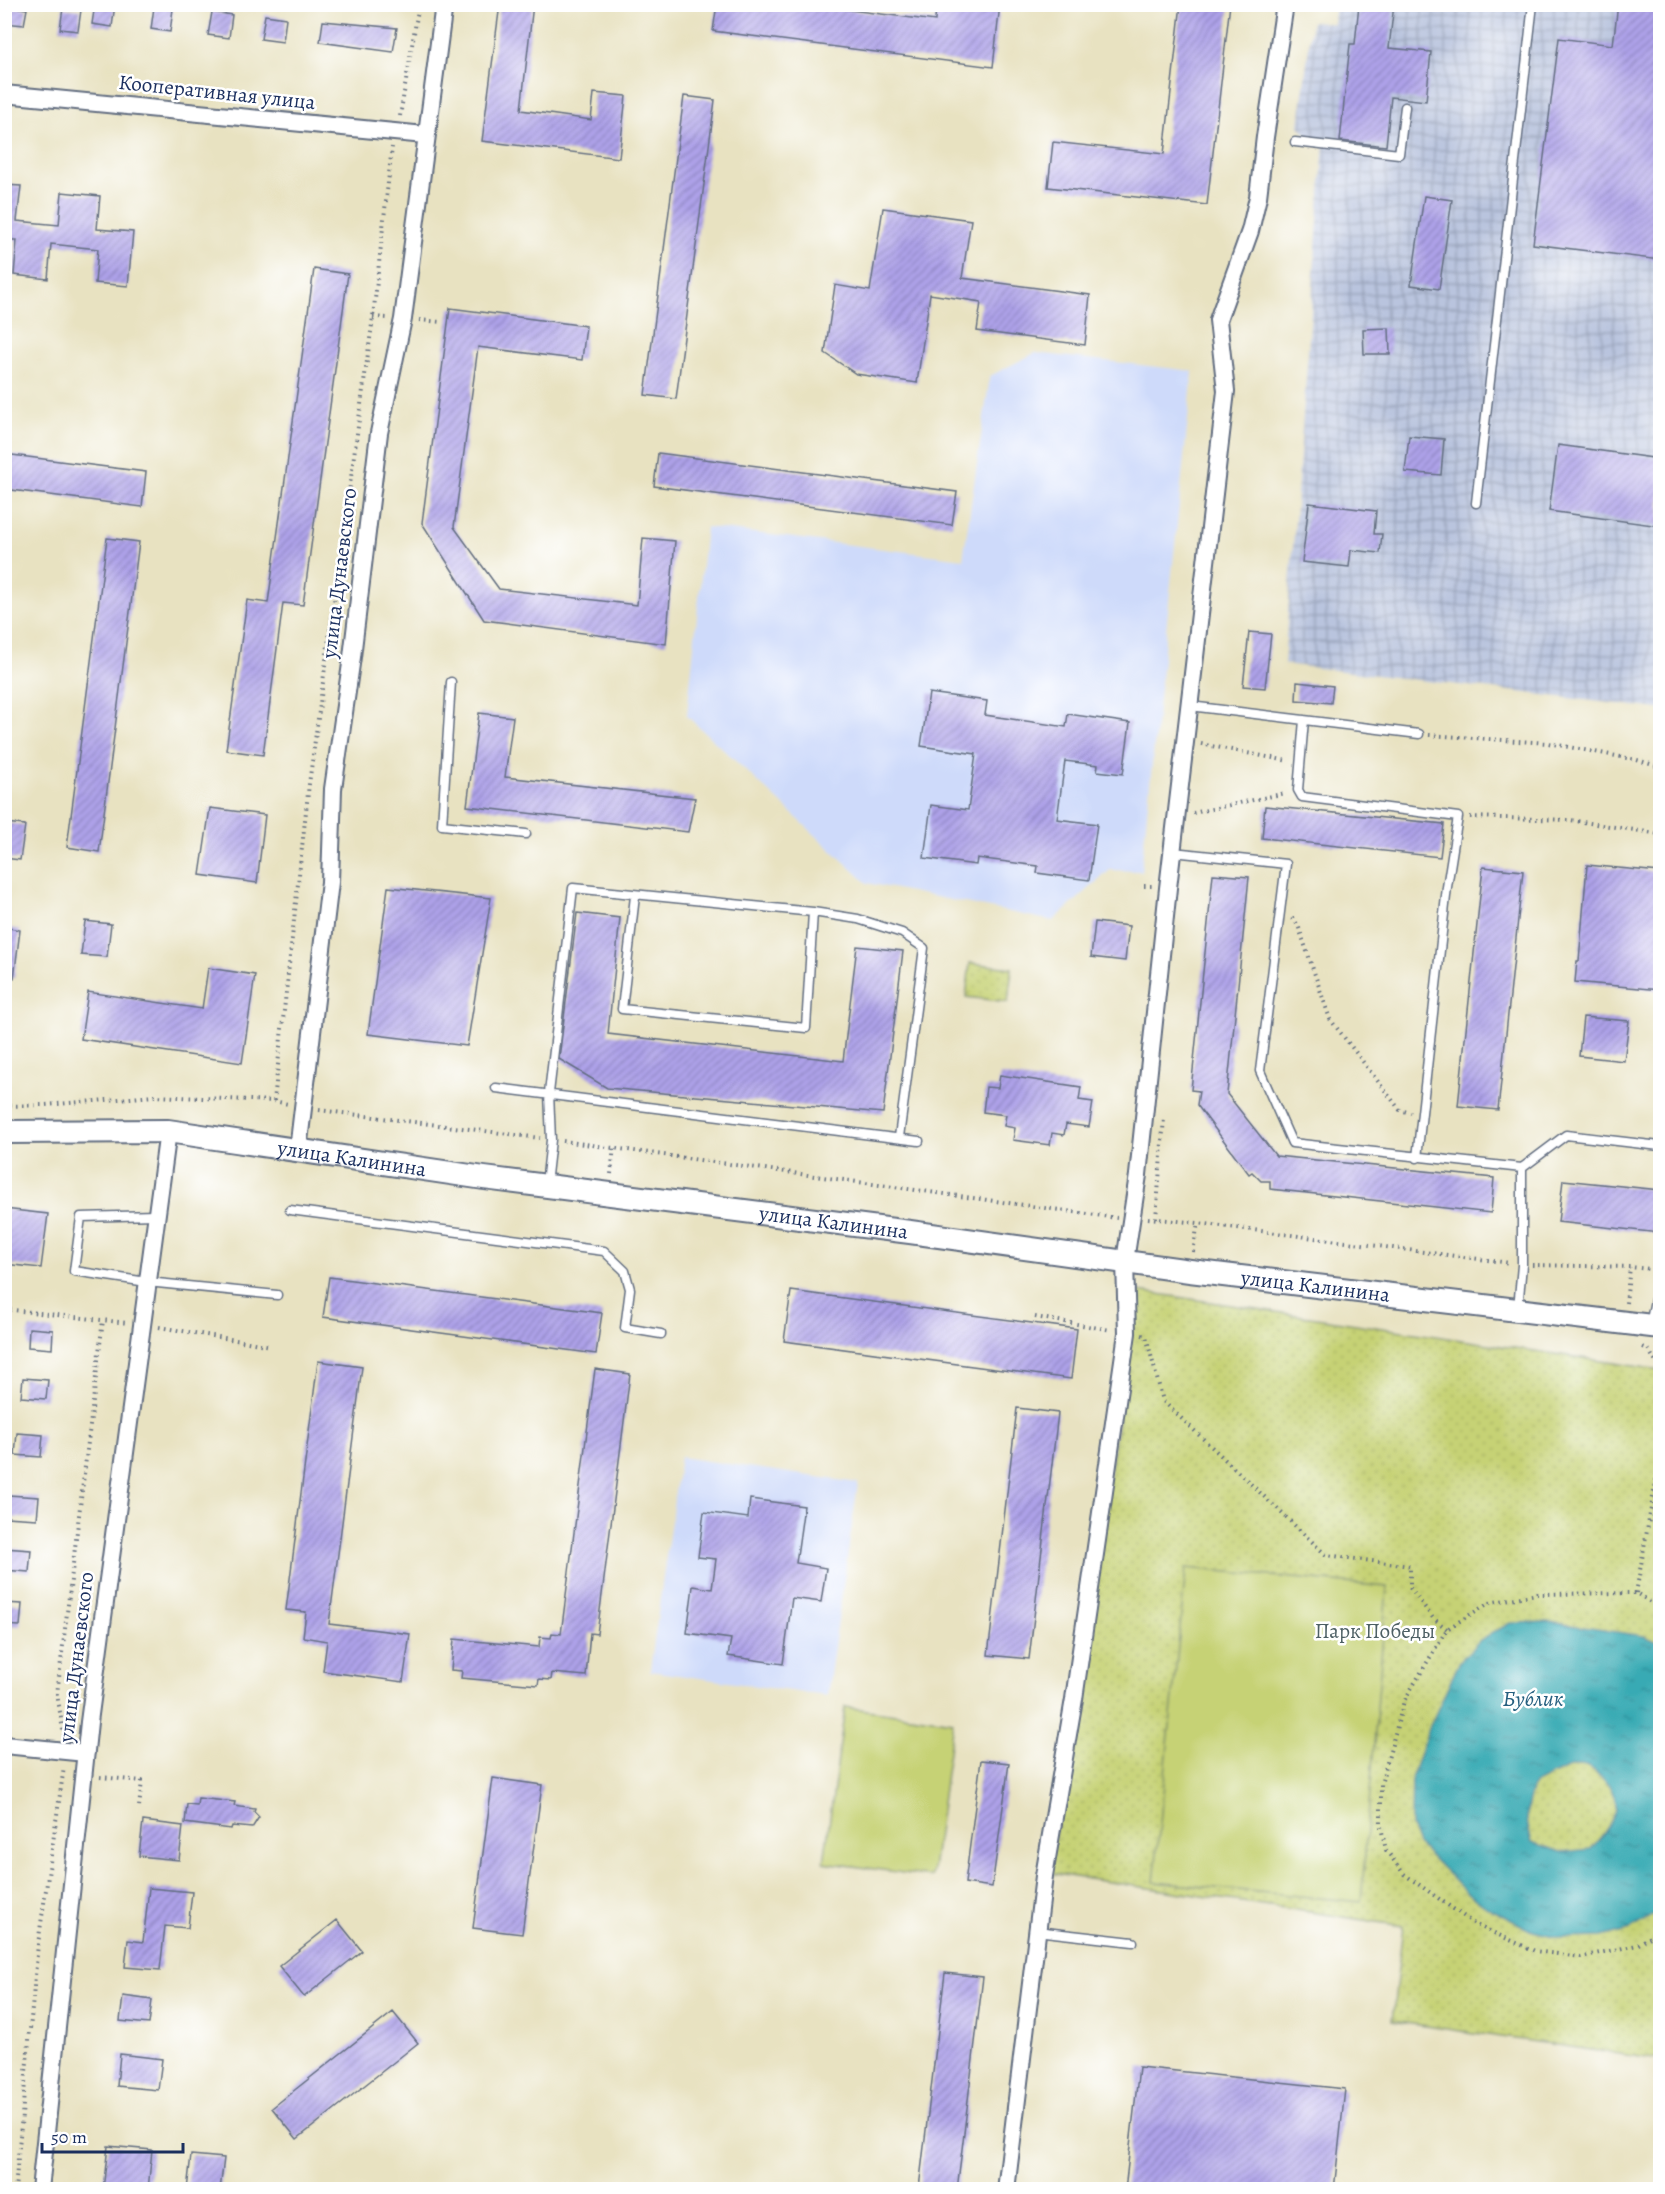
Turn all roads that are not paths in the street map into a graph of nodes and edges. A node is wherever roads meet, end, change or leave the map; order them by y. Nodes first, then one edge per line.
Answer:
1 (444, 4) edge
2 (1285, 4) edge
3 (1533, 4) edge
4 (4, 94) edge
5 (1405, 107) dead end
6 (425, 135) junction
7 (1295, 142) dead end
8 (1476, 503) dead end
9 (451, 682) dead end
10 (1190, 706) junction
11 (1304, 720) junction
12 (1419, 734) road end
13 (526, 834) dead end
14 (1173, 852) junction
15 (635, 896) junction
16 (813, 912) junction
17 (496, 1088) dead end
18 (549, 1093) junction
19 (168, 1131) junction
20 (4, 1132) edge
21 (899, 1137) junction
22 (919, 1141) dead end
23 (1660, 1146) edge
24 (298, 1150) junction
25 (1418, 1158) junction
26 (1522, 1168) junction
27 (546, 1185) junction
28 (290, 1210) dead end
29 (155, 1215) junction
30 (1125, 1262) junction
31 (147, 1282) junction
32 (1660, 1290) edge
33 (277, 1295) dead end
34 (1518, 1310) junction
35 (1655, 1327) edge
36 (661, 1334) dead end
37 (4, 1744) edge
38 (86, 1753) junction
39 (1036, 1931) junction
40 (1133, 1942) dead end
41 (40, 2190) edge
42 (1006, 2190) edge

1 - 6 street, улица Дунаевского
2 - 10 street
3 - 8 lane
4 - 6 street, Кооперативная улица
5 - 7 lane
6 - 24 street, улица Дунаевского
9 - 13 lane
10 - 11 lane
10 - 14 street
11 - 12 lane
11 - 25 lane
14 - 25 lane
14 - 30 street
15 - 16 lane
15 - 16 lane
15 - 18 lane
16 - 21 lane
17 - 18 lane
18 - 21 lane
18 - 27 lane
19 - 20 main road, улица Калинина
19 - 24 main road, улица Калинина
19 - 29 street, улица Дунаевского
21 - 22 lane
23 - 26 lane
24 - 27 main road, улица Калинина
25 - 26 lane
26 - 34 lane
27 - 30 main road, улица Калинина
28 - 36 lane
29 - 31 street, улица Дунаевского
29 - 31 lane
30 - 34 main road, улица Калинина
30 - 39 street
31 - 33 lane
31 - 38 street, улица Дунаевского
32 - 35 lane
34 - 35 main road, улица Калинина
37 - 38 street
38 - 41 street, улица Дунаевского
39 - 40 lane
39 - 42 street

